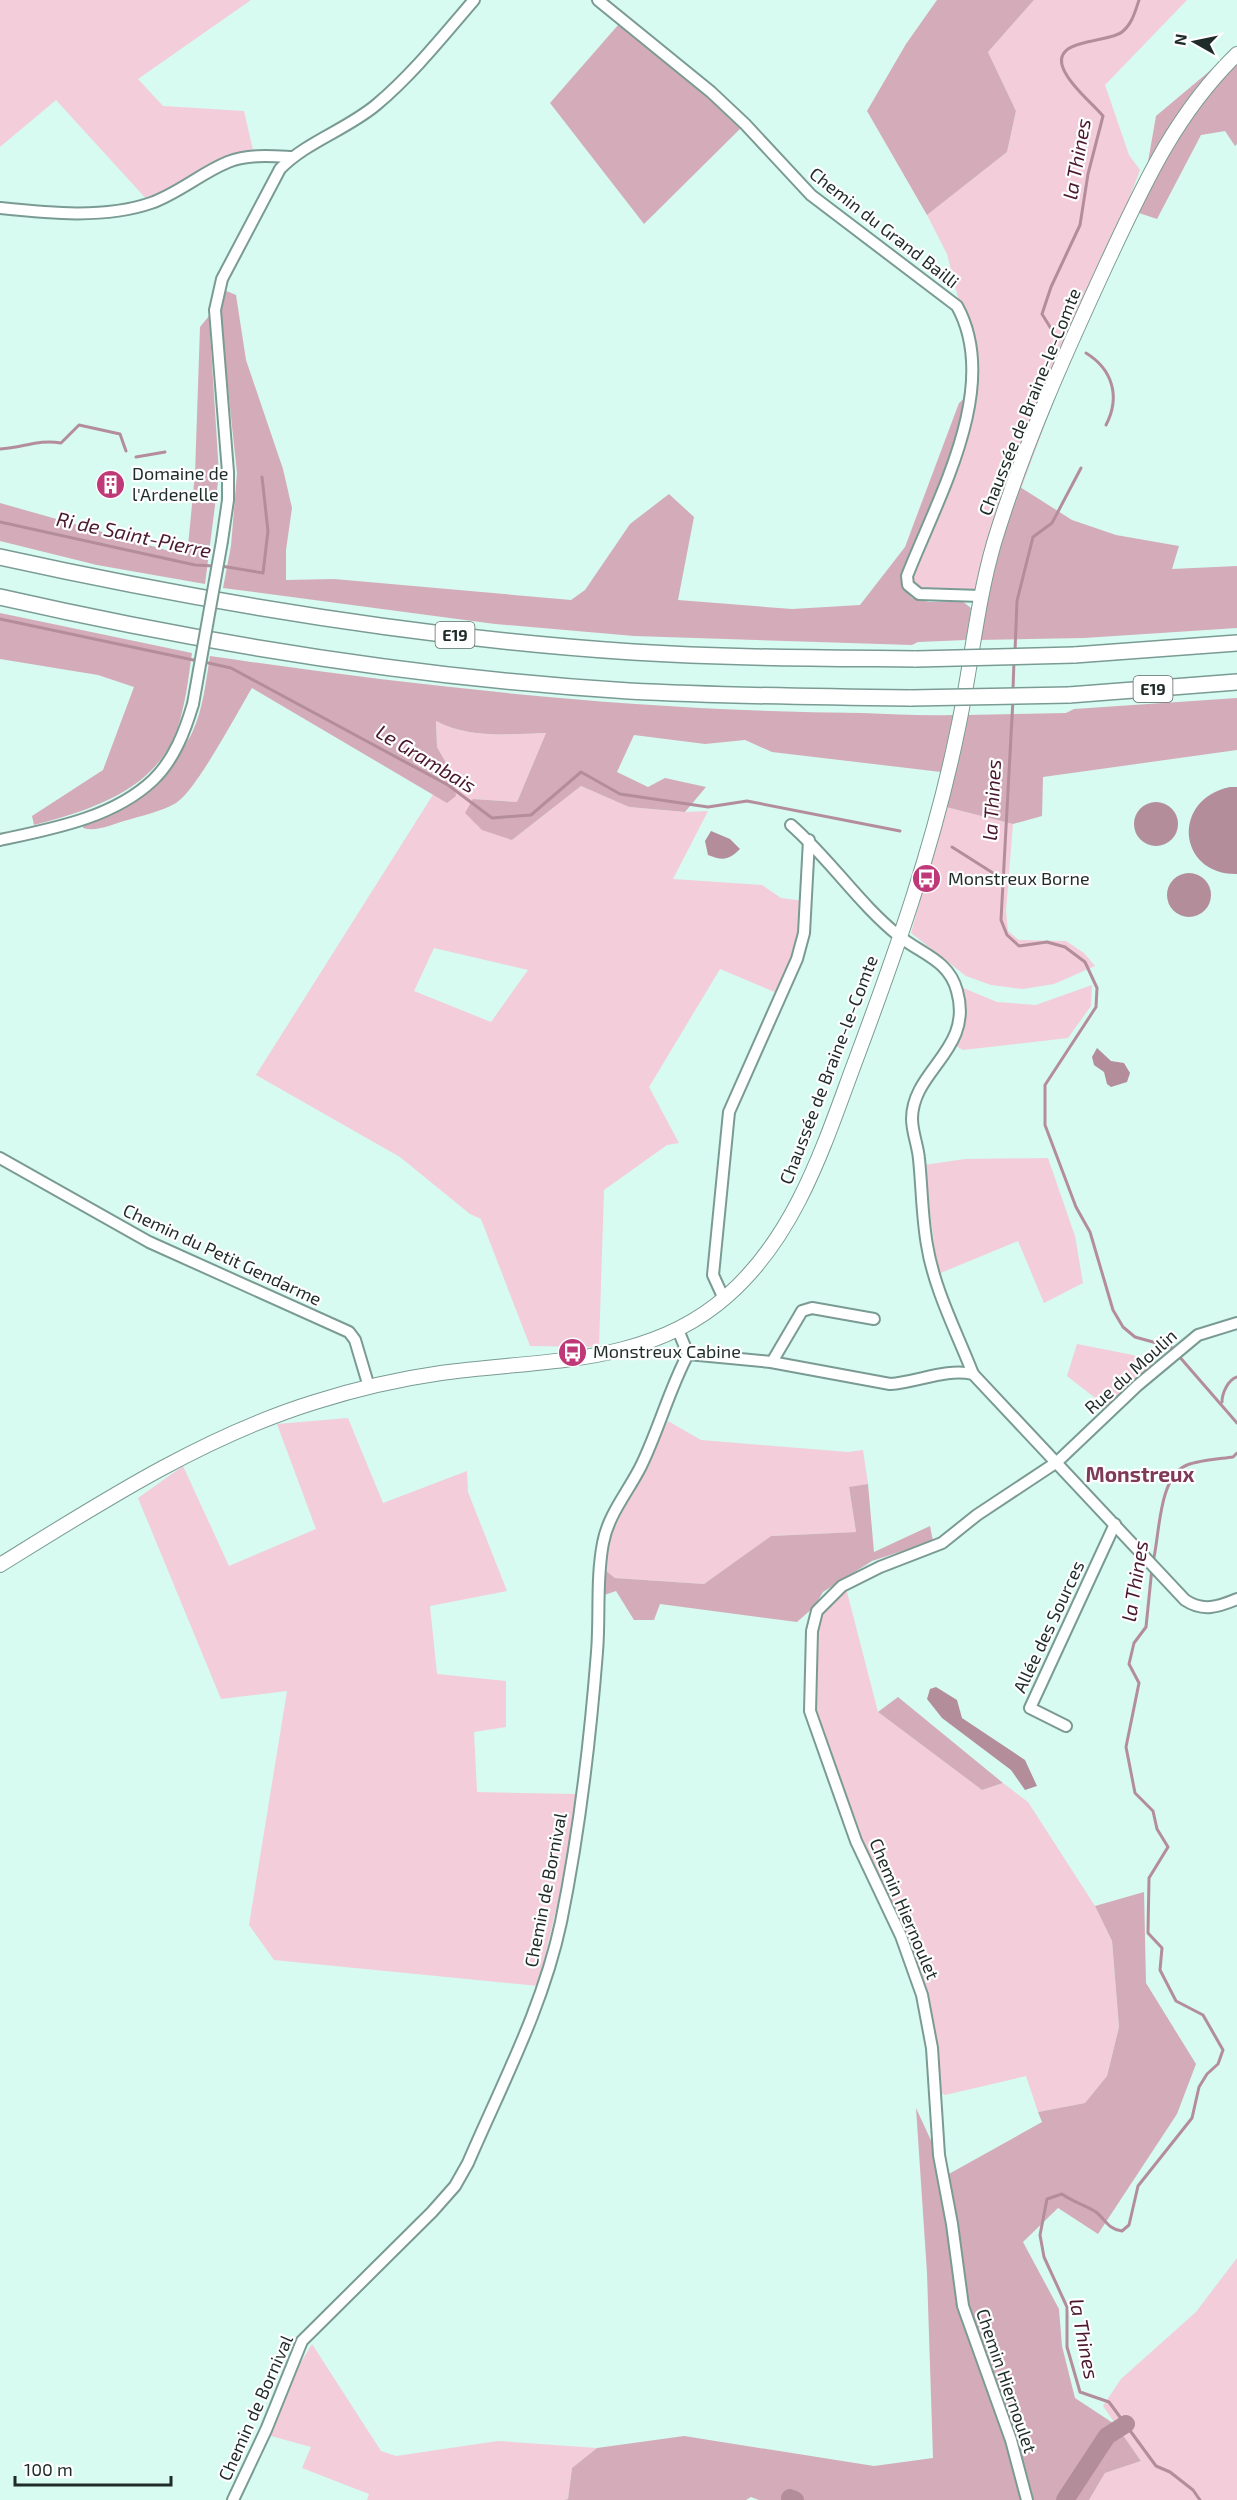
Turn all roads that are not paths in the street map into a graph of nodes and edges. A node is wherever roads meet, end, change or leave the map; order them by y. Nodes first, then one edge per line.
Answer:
1 (474, 0) edge
2 (598, 0) edge
3 (1237, 54) edge
4 (292, 157) junction
5 (0, 208) edge
6 (0, 557) edge
7 (981, 596) junction
8 (0, 597) edge
9 (1237, 643) edge
10 (1237, 682) edge
11 (791, 825) dead end
12 (0, 840) edge
13 (809, 840) junction
14 (899, 936) junction
15 (0, 1158) edge
16 (724, 1299) junction
17 (874, 1319) dead end
18 (1237, 1323) edge
19 (678, 1330) junction
20 (688, 1354) junction
21 (772, 1362) junction
22 (973, 1374) junction
23 (369, 1387) junction
24 (1057, 1462) junction
25 (1115, 1524) junction
26 (0, 1564) edge
27 (1237, 1599) edge
28 (1066, 1726) dead end
29 (233, 2500) edge
30 (1027, 2500) edge

1 - 4 street
2 - 7 street, Chemin du Grand Bailli
3 - 7 main road, Chaussée de Braine-le-Comte
4 - 5 street
4 - 12 street, bridge
6 - 9 highway, E19, bridge
7 - 14 main road, Chaussée de Braine-le-Comte
8 - 10 highway, E19, bridge
11 - 13 street
13 - 14 street
13 - 16 street
14 - 16 main road, Chaussée de Braine-le-Comte
14 - 22 street
15 - 23 street, Chemin du Petit Gendarme
16 - 19 main road, Chaussée de Braine-le-Comte
17 - 21 street
18 - 24 street, Rue du Moulin
19 - 20 street
19 - 23 main road, Chaussée de Braine-le-Comte
20 - 21 street
20 - 29 street, Chemin de Bornival
21 - 22 street
22 - 24 street
23 - 26 main road, Chaussée de Braine-le-Comte
24 - 25 street
24 - 30 street, Chemin Hiernoulet
25 - 27 street
25 - 28 street, Allée des Sources

